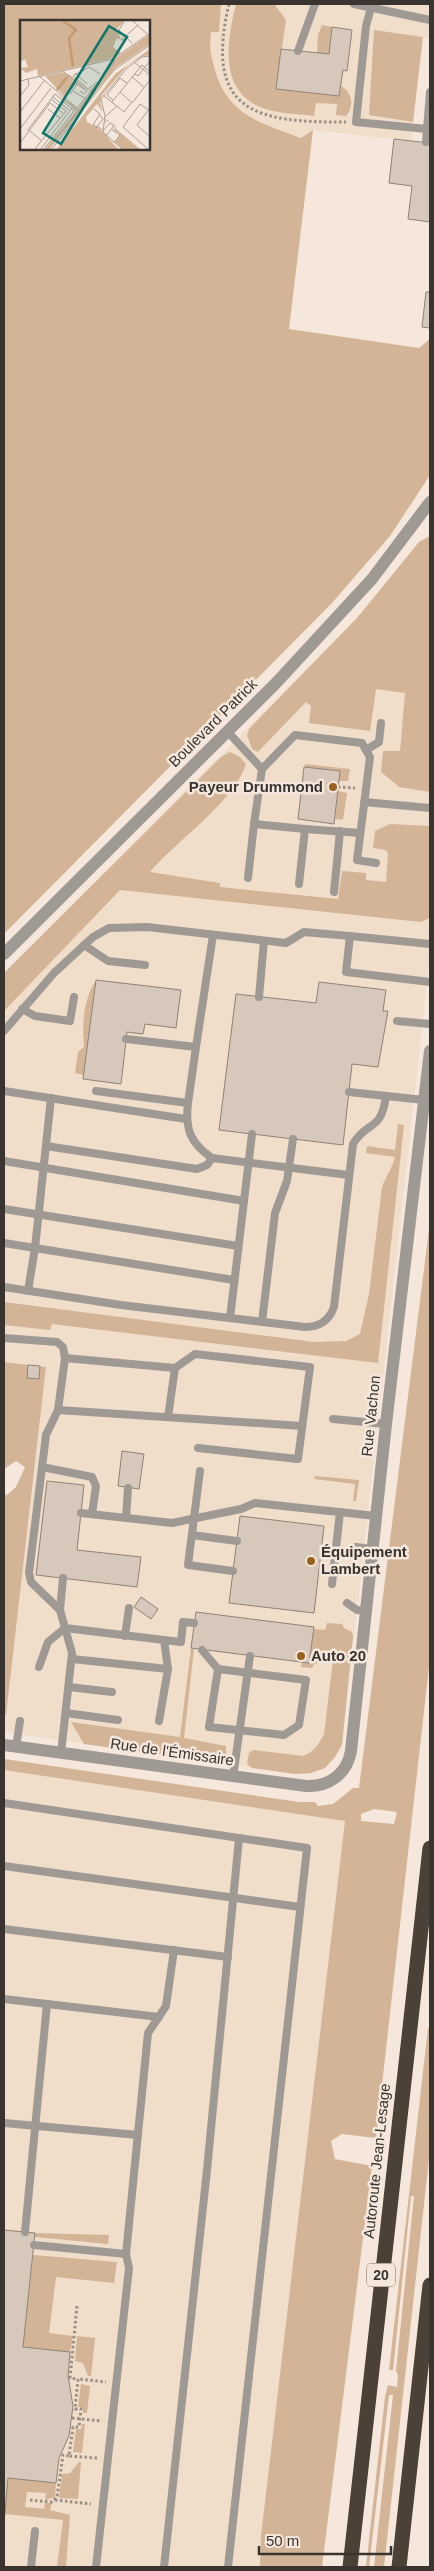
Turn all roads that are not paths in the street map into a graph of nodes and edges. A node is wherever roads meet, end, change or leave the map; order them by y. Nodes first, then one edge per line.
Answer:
1 (315, 4) edge
2 (354, 4) edge
3 (402, 4) edge
4 (372, 5) edge
5 (399, 13) junction
6 (430, 20) edge
7 (298, 51) dead end
8 (430, 92) edge
9 (427, 129) junction
10 (426, 142) dead end
11 (430, 502) edge
12 (381, 723) dead end
13 (227, 731) junction
14 (366, 750) junction
15 (262, 769) junction
16 (364, 802) junction
17 (430, 808) edge
18 (254, 824) junction
19 (305, 829) junction
20 (340, 832) junction
21 (360, 834) junction
22 (376, 863) dead end
23 (248, 878) dead end
24 (299, 884) dead end
25 (334, 892) dead end
26 (213, 935) junction
27 (350, 936) junction
28 (264, 941) junction
29 (430, 944) edge
30 (84, 945) junction
31 (4, 954) edge
32 (145, 966) dead end
33 (430, 982) edge
34 (74, 997) dead end
35 (259, 997) dead end
36 (22, 1009) junction
37 (397, 1021) dead end
38 (430, 1024) edge
39 (4, 1031) edge
40 (126, 1039) dead end
41 (196, 1047) junction
42 (430, 1051) edge
43 (4, 1091) edge
44 (96, 1091) dead end
45 (349, 1092) dead end
46 (386, 1096) junction
47 (52, 1098) junction
48 (424, 1100) junction
49 (188, 1103) junction
50 (186, 1119) junction
51 (252, 1134) dead end
52 (293, 1139) dead end
53 (46, 1146) junction
54 (212, 1158) junction
55 (4, 1162) edge
56 (248, 1164) junction
57 (290, 1169) junction
58 (43, 1170) junction
59 (349, 1175) junction
60 (244, 1201) junction
61 (4, 1209) edge
62 (38, 1215) junction
63 (4, 1243) edge
64 (238, 1246) junction
65 (34, 1248) junction
66 (234, 1280) junction
67 (4, 1287) edge
68 (28, 1291) junction
69 (230, 1318) junction
70 (262, 1322) junction
71 (4, 1338) edge
72 (64, 1358) junction
73 (175, 1368) junction
74 (58, 1410) junction
75 (168, 1417) junction
76 (333, 1419) dead end
77 (386, 1424) junction
78 (302, 1426) junction
79 (198, 1448) dead end
80 (42, 1467) junction
81 (200, 1471) dead end
82 (128, 1488) dead end
83 (340, 1512) junction
84 (81, 1513) dead end
85 (92, 1514) junction
86 (376, 1516) junction
87 (126, 1518) junction
88 (194, 1518) junction
89 (192, 1536) junction
90 (237, 1541) dead end
91 (356, 1547) dead end
92 (373, 1549) junction
93 (233, 1571) dead end
94 (63, 1578) dead end
95 (332, 1584) dead end
96 (347, 1603) dead end
97 (129, 1608) dead end
98 (60, 1610) junction
99 (366, 1611) junction
100 (194, 1624) dead end
101 (65, 1628) junction
102 (125, 1636) junction
103 (164, 1640) junction
104 (202, 1650) dead end
105 (250, 1656) dead end
106 (72, 1659) junction
107 (39, 1667) dead end
108 (168, 1669) junction
109 (218, 1669) junction
110 (248, 1672) junction
111 (69, 1687) junction
112 (112, 1692) dead end
113 (66, 1713) junction
114 (118, 1720) dead end
115 (20, 1721) dead end
116 (159, 1721) dead end
117 (240, 1731) junction
118 (10, 1746) edge
119 (61, 1753) junction
120 (233, 1777) junction
121 (334, 1780) joint
122 (4, 1803) edge
123 (239, 1838) junction
124 (430, 1848) edge
125 (4, 1866) edge
126 (233, 1897) junction
127 (300, 1907) junction
128 (426, 1920) edge
129 (4, 1929) edge
130 (174, 1950) junction
131 (228, 1956) junction
132 (4, 1999) edge
133 (47, 2004) junction
134 (159, 2018) junction
135 (4, 2124) edge
136 (36, 2126) junction
137 (138, 2135) junction
138 (25, 2232) dead end
139 (34, 2245) dead end
140 (126, 2254) junction
141 (430, 2286) edge
142 (35, 2531) dead end
143 (31, 2567) edge
144 (96, 2567) edge
145 (164, 2567) edge
146 (228, 2567) edge
147 (350, 2567) edge
148 (399, 2567) edge

1 - 7 lane
2 - 4 lane
3 - 5 lane
4 - 5 lane
4 - 9 lane
5 - 6 lane
8 - 9 lane
9 - 10 lane
11 - 13 street, Boulevard Patrick
12 - 14 lane
13 - 15 lane
13 - 31 street, Boulevard Patrick
14 - 15 lane
14 - 16 lane
15 - 18 lane
16 - 17 lane
16 - 21 lane
18 - 19 lane
18 - 23 lane
19 - 20 lane
19 - 24 lane
20 - 21 lane
20 - 25 lane
21 - 22 lane
26 - 28 lane
26 - 30 lane
26 - 41 lane
27 - 28 lane
27 - 29 lane
27 - 33 lane
28 - 35 lane
30 - 32 lane
30 - 36 lane
34 - 36 lane
36 - 39 lane
37 - 38 lane
40 - 41 lane
41 - 49 lane
42 - 48 street, Rue Vachon
43 - 47 lane
44 - 49 lane
45 - 46 lane
46 - 48 lane
46 - 59 lane
47 - 50 lane
47 - 53 lane
48 - 77 street, Rue Vachon
49 - 50 lane
50 - 54 lane
51 - 56 lane
52 - 57 lane
53 - 54 lane
53 - 58 lane
54 - 56 lane
55 - 58 lane
56 - 57 lane
56 - 60 lane
57 - 59 lane
57 - 70 lane
58 - 60 lane
58 - 62 lane
59 - 70 lane
60 - 64 lane
61 - 62 lane
62 - 64 lane
62 - 65 lane
63 - 65 lane
64 - 66 lane
65 - 66 lane
65 - 68 lane
66 - 69 lane
67 - 68 lane
68 - 69 lane
69 - 70 lane
71 - 72 lane
72 - 73 lane
72 - 74 lane
73 - 75 lane
73 - 78 lane
74 - 75 lane
74 - 80 lane
75 - 78 lane
76 - 77 lane
77 - 86 street, Rue Vachon
78 - 79 lane
80 - 85 lane
80 - 98 lane
81 - 88 lane
82 - 87 lane
83 - 86 lane
83 - 88 lane
83 - 95 lane
84 - 85 lane
85 - 87 lane
86 - 92 street, Rue Vachon
87 - 88 lane
88 - 89 lane
89 - 90 lane
89 - 93 lane
91 - 92 lane
92 - 99 street, Rue Vachon
94 - 98 lane
96 - 99 lane
97 - 102 lane
98 - 101 lane
99 - 121 street, Rue Vachon
100 - 103 lane
101 - 102 lane
101 - 106 lane
101 - 107 lane
102 - 103 lane
103 - 108 lane
104 - 109 lane
105 - 110 lane
106 - 108 lane
106 - 111 lane
108 - 116 lane
109 - 110 lane
109 - 117 lane
110 - 117 lane
110 - 117 lane
111 - 112 lane
111 - 113 lane
113 - 114 lane
113 - 119 lane
115 - 118 lane
117 - 120 lane
118 - 119 street, Rue de l'Émissaire
119 - 120 street, Rue de l'Émissaire
120 - 121 street, Rue de l'Émissaire
122 - 123 lane
123 - 126 lane
123 - 127 lane
124 - 128 highway, Autoroute Jean-Lesage / 20
125 - 126 lane
126 - 127 lane
126 - 131 lane
127 - 146 lane
128 - 147 highway, Autoroute Jean-Lesage / 20
129 - 130 lane
130 - 131 lane
130 - 134 lane
131 - 145 lane
132 - 133 lane
133 - 134 lane
133 - 136 lane
134 - 137 lane
135 - 136 lane
136 - 137 lane
136 - 138 lane
137 - 140 lane
139 - 140 lane
140 - 144 lane
141 - 148 highway
142 - 143 lane

